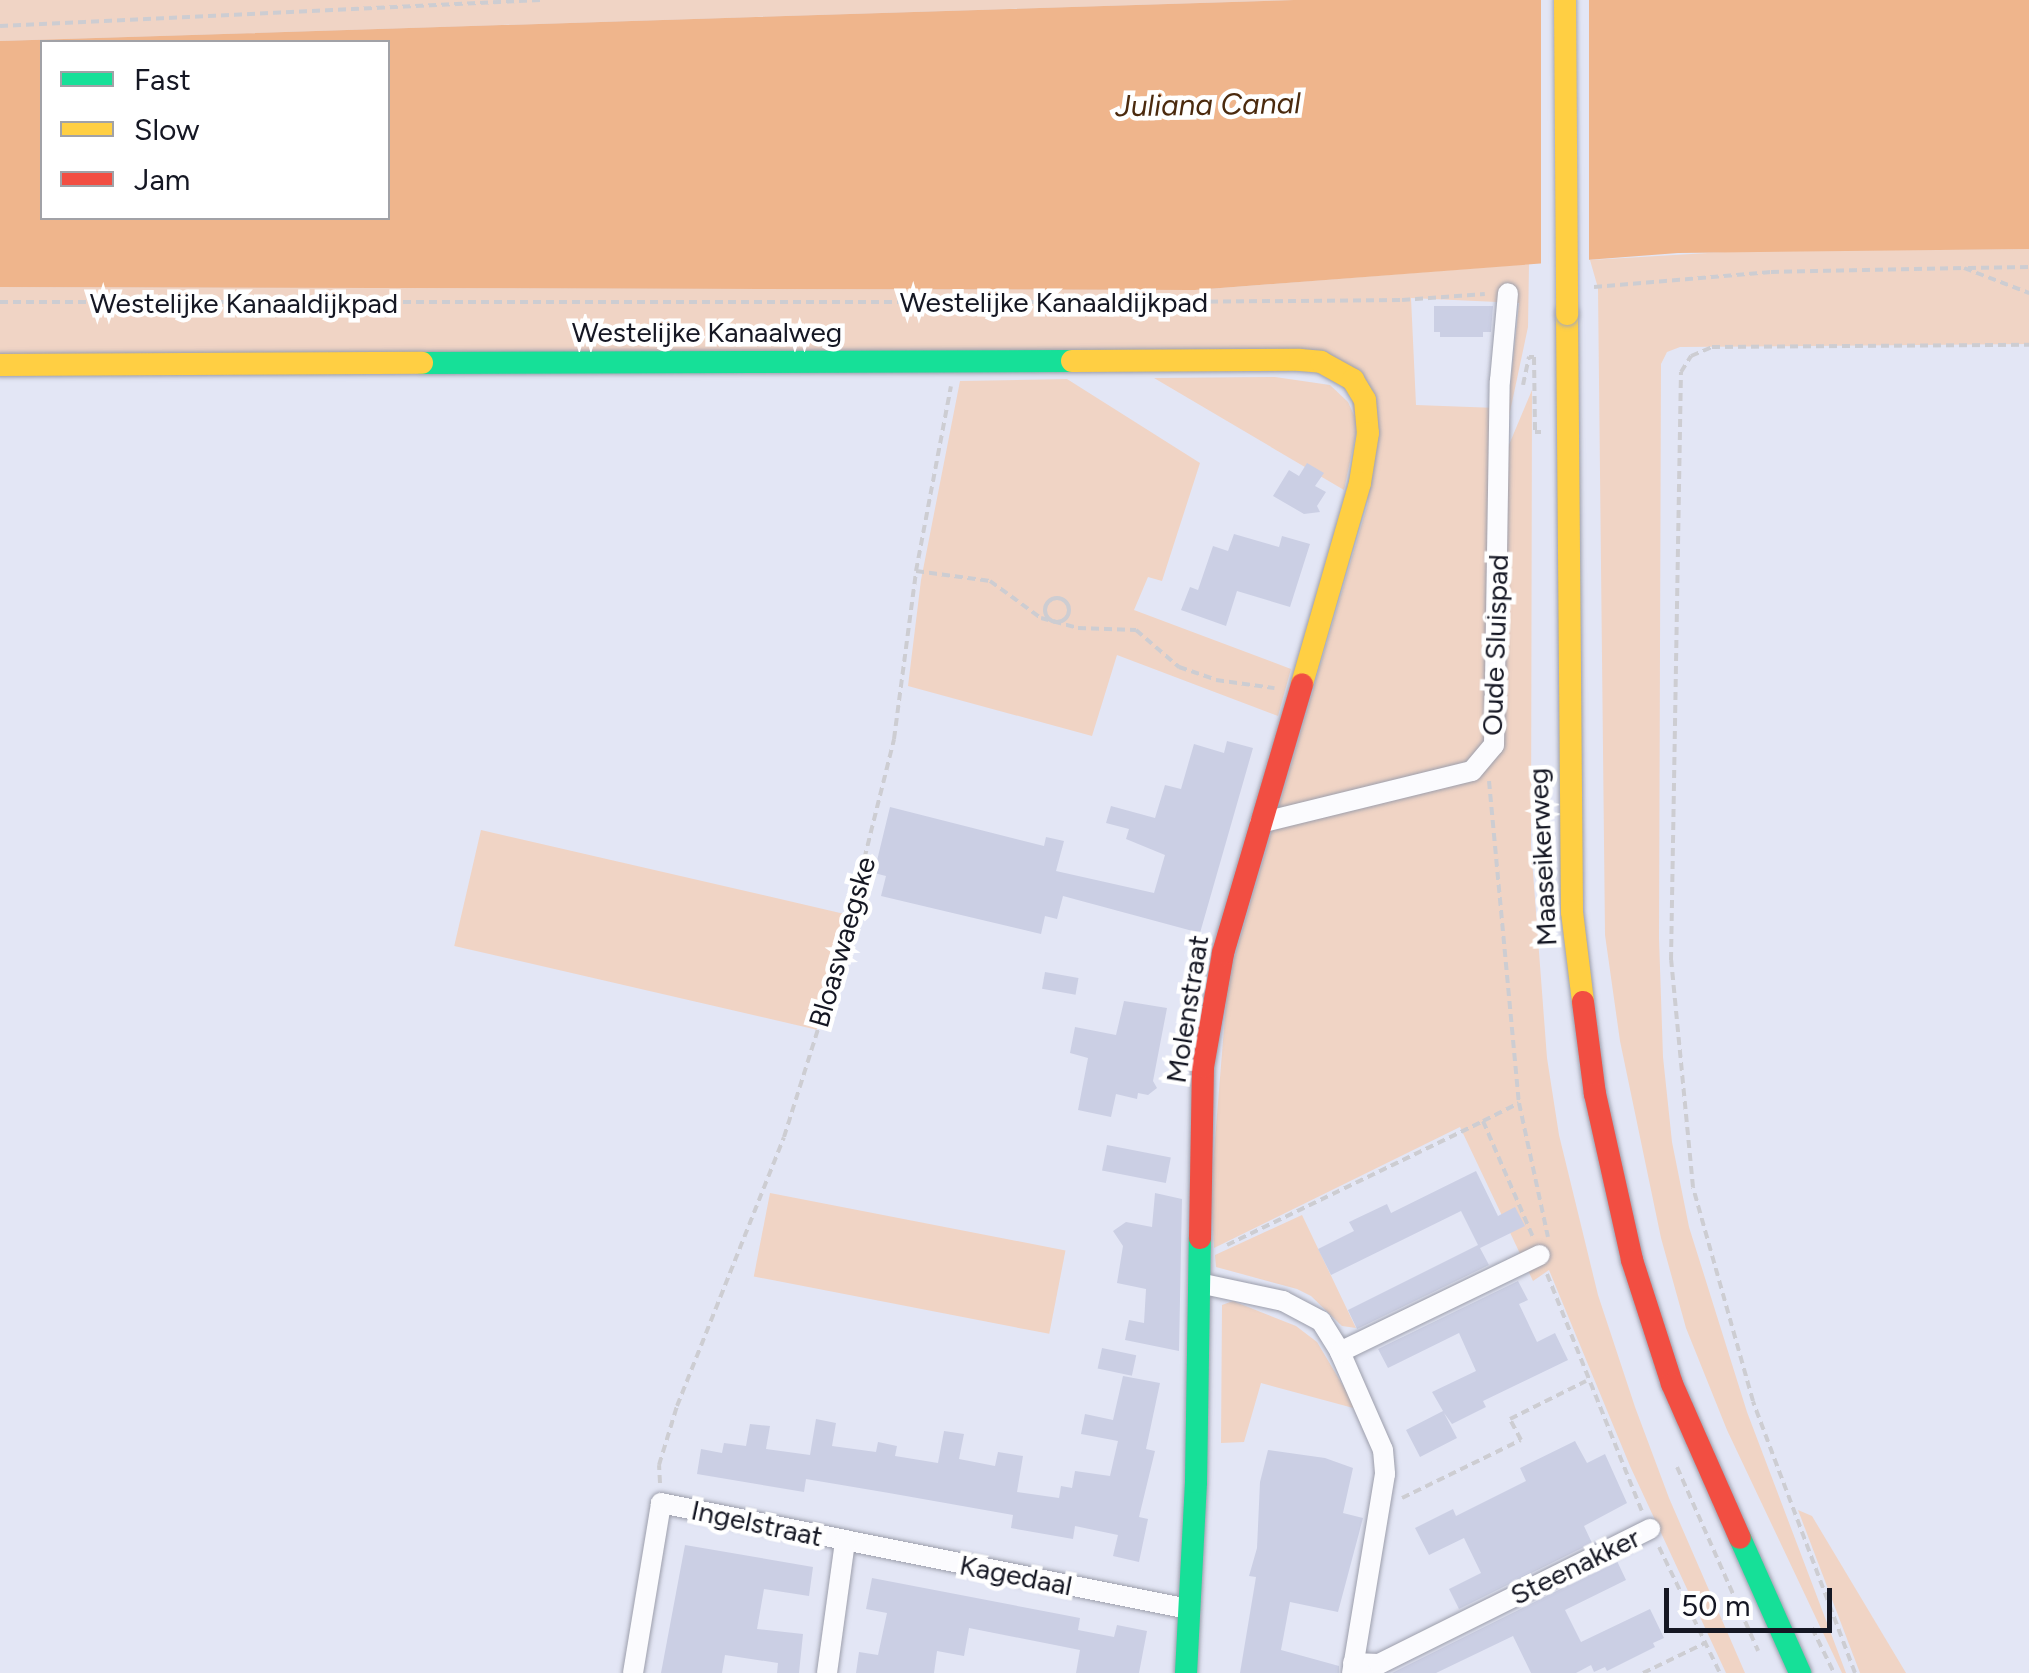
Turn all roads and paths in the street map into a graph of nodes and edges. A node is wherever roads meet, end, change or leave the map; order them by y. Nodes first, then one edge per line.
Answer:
1 (540, 0) edge
2 (1566, 0) edge
3 (0, 26) edge
4 (1964, 268) junction
5 (2029, 268) edge
6 (1589, 288) dead end
7 (1508, 293) joint
8 (2029, 293) edge
9 (0, 302) edge
10 (2029, 345) edge
11 (1528, 360) dead end
12 (956, 361) junction
13 (0, 365) edge
14 (1535, 432) dead end
15 (1368, 433) joint
16 (916, 571) junction
17 (1054, 622) junction
18 (1298, 694) junction
19 (1485, 760) junction
20 (1260, 823) junction
21 (1519, 1104) junction
22 (1483, 1121) junction
23 (1540, 1255) junction
24 (1201, 1257) junction
25 (1200, 1283) junction
26 (1340, 1352) junction
27 (1586, 1381) junction
28 (661, 1503) junction
29 (1379, 1509) junction
30 (1650, 1529) junction
31 (845, 1541) junction
32 (1188, 1608) junction
33 (1810, 1624) dead end
34 (1705, 1644) junction
35 (1353, 1668) edge
36 (633, 1673) edge
37 (827, 1673) edge
38 (1186, 1673) edge
39 (1643, 1673) edge
40 (1720, 1673) edge
41 (1800, 1673) edge
42 (1834, 1673) edge
43 (1855, 1673) edge

1 - 3 path
2 - 41 street, Maaseikerweg, bridge
4 - 5 path
4 - 6 path
4 - 8 path
7 - 9 path, Westelijke Kanaaldijkpad
7 - 19 street, Oude Sluispad
10 - 43 path
11 - 14 path
12 - 13 street, Westelijke Kanaalweg
12 - 15 street, Westelijke Kanaalweg
12 - 16 path, Bloaswaegske
15 - 18 street, Molenstraat
16 - 17 path
16 - 28 path, Bloaswaegske
17 - 17 path
17 - 18 path
18 - 20 street, Molenstraat
19 - 20 street, Oude Sluispad
19 - 21 path
20 - 24 street, Molenstraat
21 - 22 path
21 - 23 path
22 - 23 path, Steenakker
22 - 24 path
23 - 26 street
23 - 27 path, Steenakker
24 - 25 street, Molenstraat
25 - 26 street, Steenakker
25 - 32 street, Molenstraat
26 - 29 street, Steenakker
27 - 29 path
27 - 30 path, Steenakker
28 - 31 street, Ingelstraat
28 - 36 street, Ingelstraat
29 - 35 street, Steenakker
30 - 34 path
30 - 35 street, Steenakker
31 - 32 street, Kagedaal
31 - 37 street
32 - 38 street, Molenstraat
33 - 42 path
34 - 39 path
34 - 40 path

